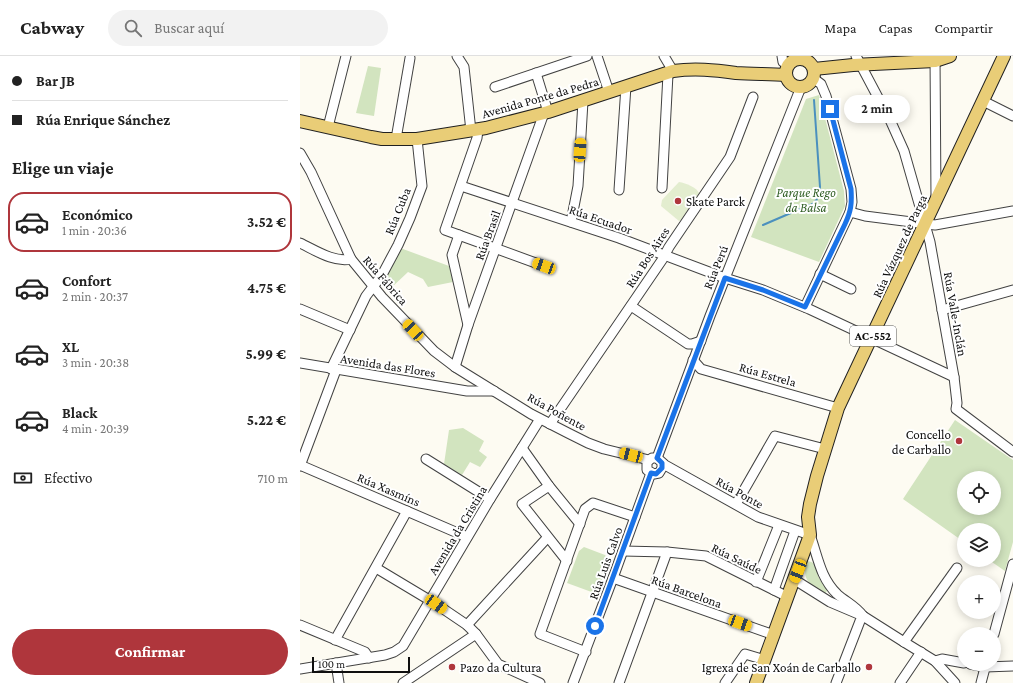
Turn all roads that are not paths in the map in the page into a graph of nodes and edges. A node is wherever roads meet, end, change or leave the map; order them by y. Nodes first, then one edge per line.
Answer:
1 (346, 56) edge
2 (587, 56) edge
3 (597, 56) edge
4 (664, 56) edge
5 (950, 56) edge
6 (1004, 56) edge
7 (410, 57) edge
8 (799, 57) edge
9 (459, 59) edge
10 (935, 59) edge
11 (858, 60) edge
12 (785, 65) edge
13 (670, 72) junction
14 (536, 73) junction
15 (814, 74) junction
16 (626, 86) junction
17 (495, 87) dead end
18 (801, 87) junction
19 (609, 92) junction
20 (753, 97) dead end
21 (584, 101) junction
22 (983, 102) junction
23 (546, 113) junction
24 (1013, 116) edge
25 (300, 121) edge
26 (328, 127) junction
27 (474, 130) junction
28 (396, 139) junction
29 (417, 139) junction
30 (300, 153) edge
31 (462, 186) junction
32 (662, 188) dead end
33 (619, 190) dead end
34 (936, 200) junction
35 (512, 203) junction
36 (1013, 211) edge
37 (850, 212) junction
38 (571, 222) junction
39 (924, 224) junction
40 (459, 235) junction
41 (300, 243) edge
42 (496, 248) junction
43 (665, 256) junction
44 (351, 259) junction
45 (544, 266) dead end
46 (820, 274) junction
47 (725, 278) junction
48 (373, 288) junction
49 (851, 289) dead end
50 (1013, 290) edge
51 (631, 306) junction
52 (807, 308) junction
53 (300, 309) edge
54 (942, 310) junction
55 (468, 325) junction
56 (350, 330) junction
57 (871, 338) junction
58 (701, 341) junction
59 (694, 360) junction
60 (300, 363) edge
61 (455, 367) junction
62 (333, 369) junction
63 (954, 378) junction
64 (476, 379) junction
65 (472, 391) junction
66 (494, 391) junction
67 (838, 408) junction
68 (540, 419) junction
69 (550, 424) junction
70 (522, 448) junction
71 (825, 449) junction
72 (1013, 452) edge
73 (426, 459) dead end
74 (653, 464) junction
75 (300, 465) edge
76 (550, 486) junction
77 (490, 499) junction
78 (736, 504) junction
79 (407, 511) junction
80 (635, 517) junction
81 (580, 524) junction
82 (779, 525) junction
83 (795, 531) junction
84 (810, 536) junction
85 (467, 537) junction
86 (547, 538) junction
87 (623, 551) junction
88 (667, 552) junction
89 (567, 561) junction
90 (802, 562) junction
91 (819, 563) junction
92 (1013, 564) edge
93 (376, 568) junction
94 (957, 568) dead end
95 (614, 578) junction
96 (794, 580) junction
97 (756, 582) junction
98 (774, 590) junction
99 (653, 592) junction
100 (837, 594) junction
101 (788, 597) junction
102 (430, 600) junction
103 (830, 602) junction
104 (864, 616) junction
105 (467, 624) junction
106 (300, 625) edge
107 (996, 627) edge
108 (476, 634) junction
109 (774, 635) junction
110 (335, 640) junction
111 (904, 642) junction
112 (586, 652) junction
113 (921, 652) junction
114 (369, 658) junction
115 (765, 660) junction
116 (935, 661) junction
117 (957, 662) edge
118 (336, 663) junction
119 (1001, 666) edge
120 (1013, 666) edge
121 (300, 669) edge
122 (984, 671) edge
123 (954, 682) edge
124 (339, 683) edge
125 (403, 683) edge
126 (540, 683) edge
127 (573, 683) edge
128 (619, 683) edge
129 (725, 683) edge
130 (756, 683) edge
131 (836, 683) edge
132 (900, 683) edge
133 (981, 683) edge

1 - 26 street
2 - 14 street
3 - 19 street
4 - 13 street
5 - 10 main road
6 - 22 main road, Rúa Vázquez de Parga / AC-552
7 - 28 street
8 - 12 main road
8 - 15 main road
9 - 27 street
10 - 11 main road
10 - 34 street
11 - 15 main road
11 - 39 street, Rúa Valle-Inclán
12 - 13 main road, Avenida Ponte da Pedra
12 - 18 main road
13 - 16 main road, Avenida Ponte da Pedra
13 - 32 street
14 - 17 street
14 - 23 street
15 - 18 main road
15 - 37 street
16 - 19 main road, Avenida Ponte da Pedra
16 - 33 street
18 - 47 street, Rúa Perú
19 - 21 main road, Avenida Ponte da Pedra
20 - 43 street, Rúa Bos Aires
21 - 23 main road, Avenida Ponte da Pedra
21 - 38 street
22 - 24 street
22 - 34 main road, Rúa Vázquez de Parga / AC-552
23 - 27 main road, Avenida Ponte da Pedra
23 - 35 street, Rúa Brasil
25 - 26 main road, Avenida Ponte da Pedra
26 - 28 main road, Avenida Ponte da Pedra
27 - 29 main road, Avenida Ponte da Pedra
27 - 31 street
28 - 29 main road, Avenida Ponte da Pedra
29 - 48 street, Rúa Cuba
30 - 44 street, Rúa Fábrica
31 - 35 street, Rúa Ecuador
31 - 40 street
34 - 39 main road, Rúa Vázquez de Parga / AC-552
35 - 38 street, Rúa Ecuador
35 - 42 street, Rúa Brasil
36 - 39 street
37 - 39 street
37 - 46 street
38 - 43 street, Rúa Ecuador
39 - 54 street, Rúa Valle-Inclán
39 - 57 main road, Rúa Vázquez de Parga / AC-552
40 - 42 street
40 - 55 street
41 - 44 street
42 - 45 street
42 - 55 street, Rúa Brasil
43 - 47 street, Rúa Ecuador
43 - 51 street, Rúa Bos Aires
44 - 48 street, Rúa Fábrica
46 - 49 street
46 - 52 street
47 - 52 street, Rúa Ecuador
47 - 58 street, Rúa Perú
48 - 56 street, Rúa Cuba
48 - 61 street, Rúa Fábrica
50 - 54 street
51 - 58 street
51 - 69 street, Rúa Bos Aires
52 - 57 street, Rúa Ecuador
53 - 56 street
54 - 63 street, Rúa Valle-Inclán
55 - 61 street, Rúa Brasil
56 - 62 street, Rúa Cuba
57 - 63 street, Rúa Ecuador
57 - 67 main road, Rúa Vázquez de Parga / AC-552
58 - 59 street, Rúa Perú
59 - 67 street, Rúa Estrela
59 - 74 street, Rúa Perú
60 - 62 street, Avenida das Flores
61 - 64 street, Rúa Fábrica
62 - 65 street, Avenida das Flores
62 - 75 street, Rúa Cuba
63 - 72 street, Rúa Valle-Inclán
64 - 65 street
64 - 66 street, Rúa Fábrica
65 - 66 street, Avenida das Flores
66 - 68 street, Rúa Poñente
67 - 71 main road, Rúa Vázquez de Parga / AC-552
68 - 69 street, Rúa Poñente
68 - 70 street, Avenida da Cristina
69 - 74 street, Rúa Poñente
70 - 76 street
70 - 77 street, Avenida da Cristina
71 - 78 street
71 - 84 main road, AC-552
73 - 77 street
74 - 78 street, Rúa Ponte
74 - 80 street, Rúa Luis Calvo
75 - 79 street, Rúa Xasmíns
76 - 81 street
76 - 86 street
77 - 85 street, Avenida da Cristina
78 - 82 street, Rúa Ponte
79 - 85 street, Rúa Xasmíns
79 - 93 street
80 - 81 street
80 - 87 street, Rúa Luis Calvo
81 - 89 street
82 - 83 street, Rúa Ponte
82 - 97 street
83 - 84 street, Rúa Ponte
83 - 98 street
84 - 90 main road, AC-552
84 - 91 street
85 - 102 street, Avenida da Cristina
86 - 89 street
86 - 105 street
87 - 88 street, Rúa Saúde
87 - 95 street, Rúa Luis Calvo
88 - 97 street, Rúa Saúde
88 - 99 street
89 - 112 street
90 - 91 street
90 - 96 main road, AC-552
91 - 100 street
92 - 107 street
93 - 102 street
93 - 110 street
94 - 111 street
95 - 99 street, Rúa Barcelona
95 - 112 street, Rúa Luis Calvo
96 - 101 main road, AC-552
96 - 103 street
97 - 98 street, Rúa Saúde
98 - 101 street, Rúa Saúde
99 - 109 street, Rúa Barcelona
99 - 128 street
100 - 103 street
100 - 104 street
101 - 109 main road, AC-552
102 - 105 street
102 - 114 street, Avenida da Cristina
103 - 104 street
104 - 111 street
104 - 131 street
105 - 108 street
106 - 110 street
108 - 125 street
108 - 126 street
109 - 115 main road, AC-552
110 - 114 street
111 - 113 street
112 - 127 street, Rúa Luis Calvo
113 - 116 street
113 - 132 street
114 - 118 street, Avenida da Cristina
115 - 129 street
115 - 130 main road, AC-552
116 - 117 street
116 - 123 street
118 - 121 street, Avenida da Cristina
118 - 124 street
119 - 120 street
122 - 133 street

